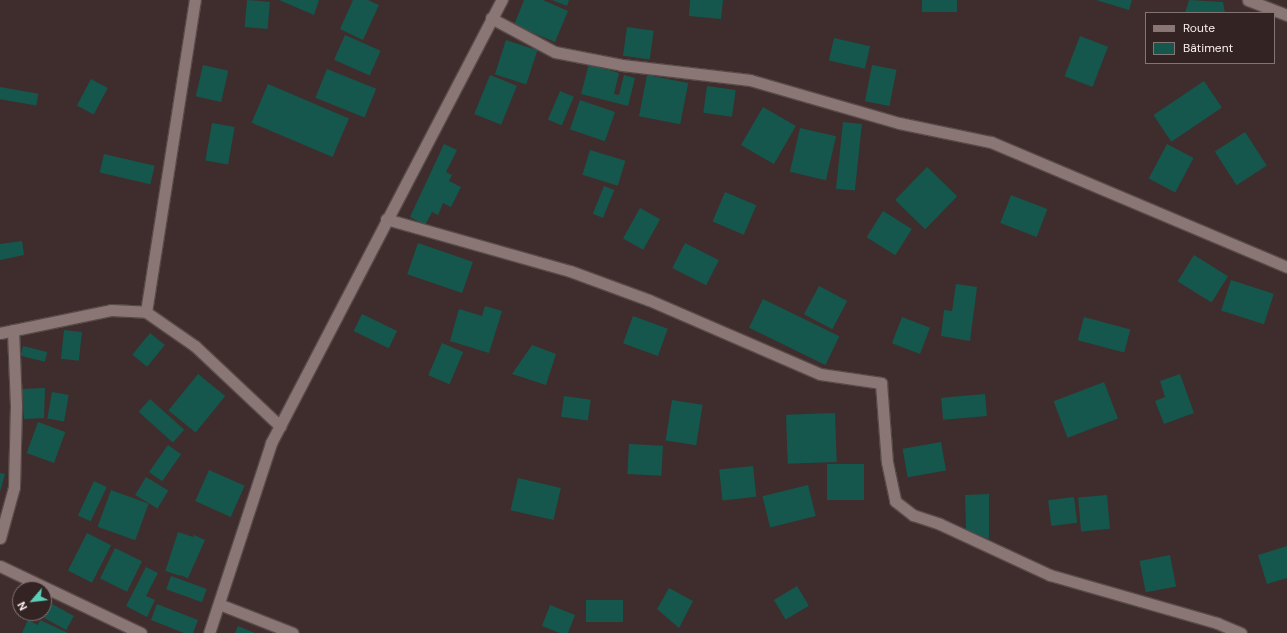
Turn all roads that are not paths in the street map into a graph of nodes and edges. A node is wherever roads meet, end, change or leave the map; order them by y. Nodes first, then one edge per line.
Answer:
1 (195, 0) edge
2 (502, 0) edge
3 (1248, 0) edge
4 (1287, 15) edge
5 (491, 18) junction
6 (386, 219) junction
7 (1287, 267) edge
8 (146, 312) junction
9 (13, 330) junction
10 (0, 333) edge
11 (280, 426) junction
12 (0, 538) edge
13 (0, 566) edge
14 (219, 604) junction
15 (141, 633) edge
16 (209, 633) edge
17 (293, 633) edge
18 (1241, 633) edge

1 - 8 street
2 - 5 street
3 - 4 street
5 - 6 street
5 - 7 street
6 - 11 street
6 - 18 street
8 - 9 street
8 - 11 street
9 - 10 street
9 - 12 street
11 - 14 street
13 - 15 street
14 - 16 street
14 - 17 street

